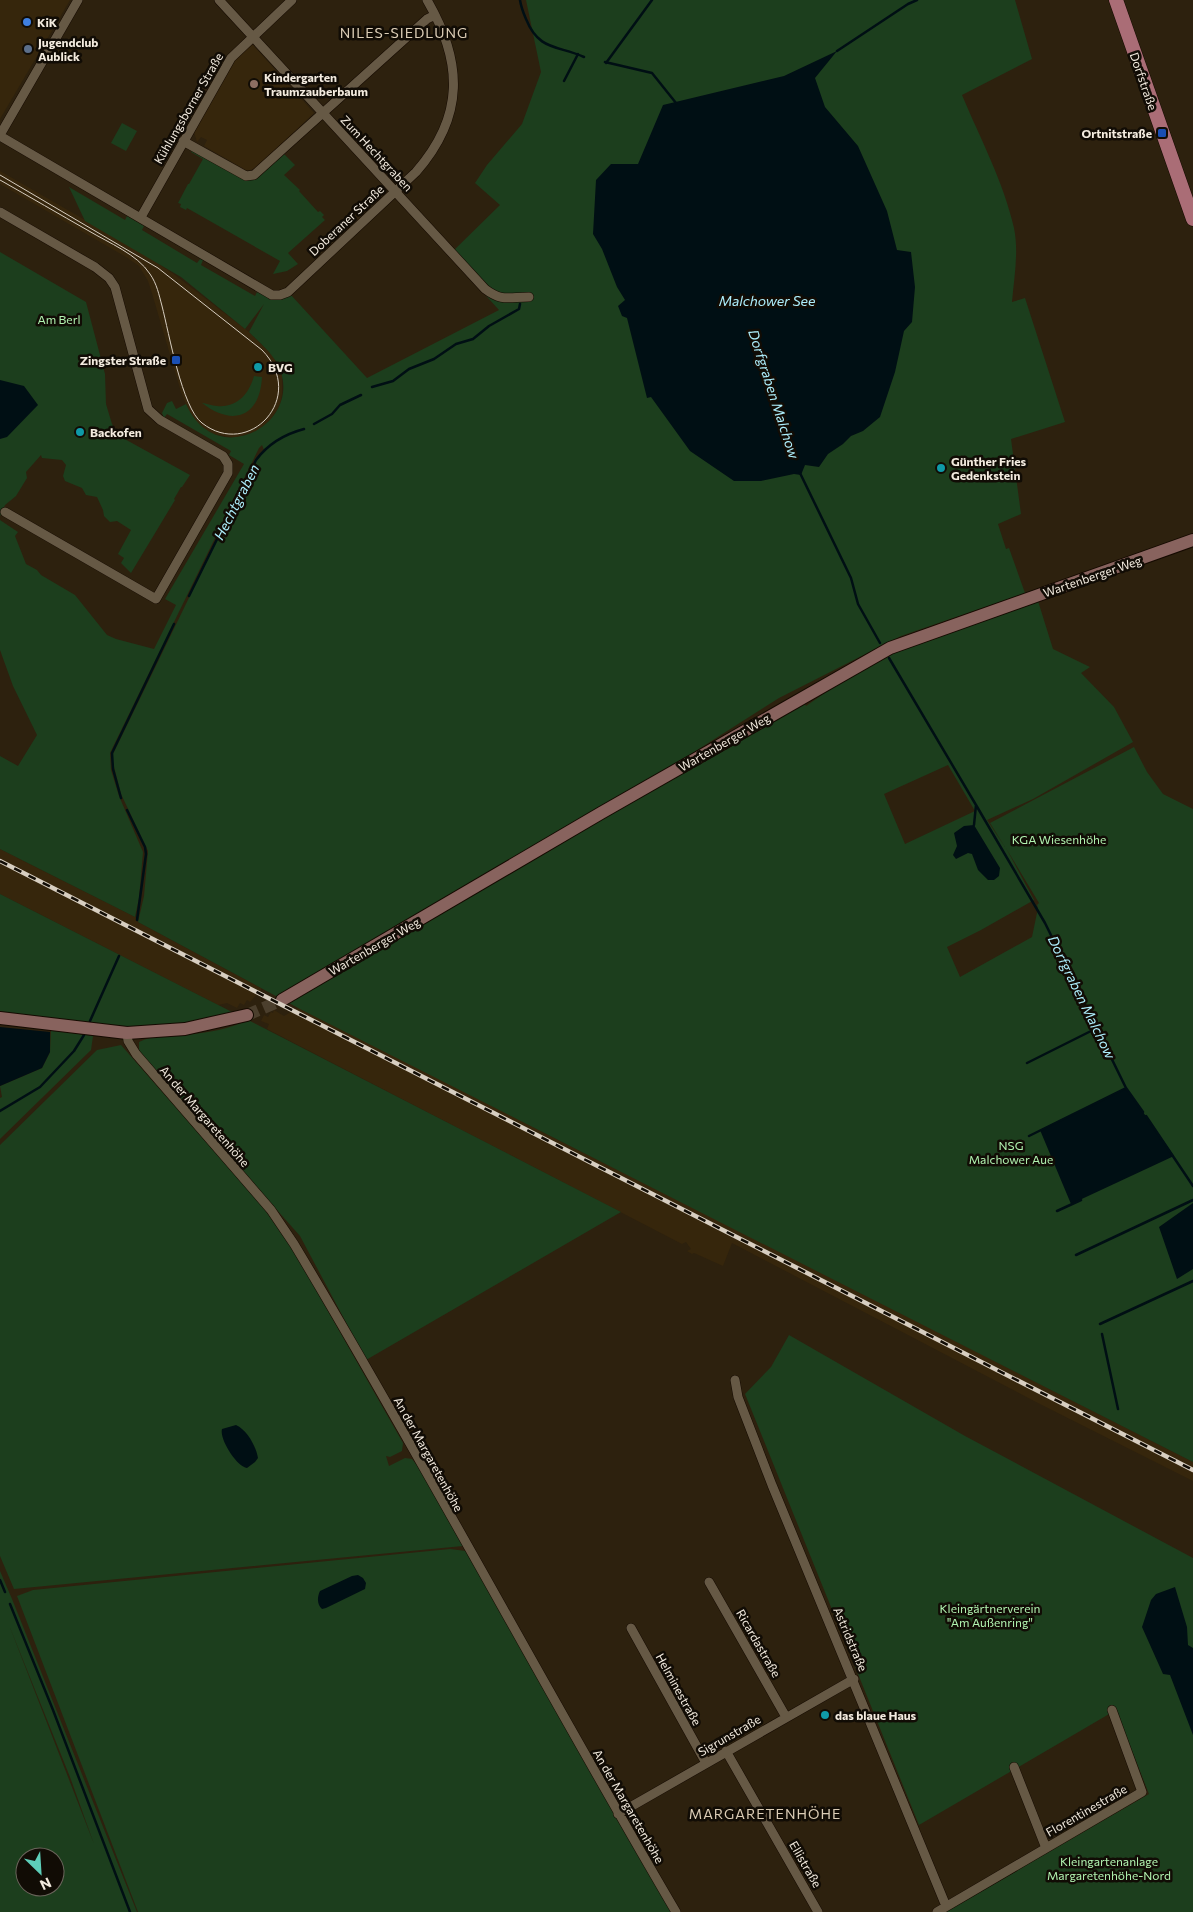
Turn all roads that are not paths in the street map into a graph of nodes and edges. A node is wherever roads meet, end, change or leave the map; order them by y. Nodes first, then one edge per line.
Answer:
1 (78, 0) edge
2 (219, 0) edge
3 (292, 0) edge
4 (427, 0) edge
5 (1116, 0) edge
6 (435, 15) junction
7 (252, 37) junction
8 (323, 114) junction
9 (0, 136) edge
10 (183, 140) junction
11 (396, 191) junction
12 (0, 212) edge
13 (141, 218) junction
14 (1193, 219) edge
15 (529, 296) dead end
16 (5, 512) dead end
17 (1193, 540) edge
18 (282, 1000) tunnel mouth
19 (247, 1015) tunnel mouth
20 (0, 1018) edge
21 (127, 1033) junction
22 (735, 1380) dead end
23 (709, 1582) dead end
24 (631, 1628) dead end
25 (854, 1679) junction
26 (1112, 1710) dead end
27 (786, 1717) junction
28 (726, 1751) junction
29 (706, 1763) junction
30 (1014, 1767) dead end
31 (618, 1814) junction
32 (1046, 1848) junction
33 (946, 1906) junction
34 (676, 1912) edge
35 (818, 1912) edge
36 (937, 1912) edge

1 - 9 street
2 - 7 street, Zum Hechtgraben
3 - 7 street, Kühlungsborner Straße
4 - 6 street, Doberaner Straße
5 - 14 main road, Dorfstraße
6 - 8 street
6 - 11 street, Doberaner Straße
7 - 8 street, Zum Hechtgraben
7 - 10 street, Kühlungsborner Straße
8 - 10 street
8 - 11 street, Zum Hechtgraben
9 - 13 street
10 - 13 street, Kühlungsborner Straße
11 - 13 street, Doberaner Straße
11 - 15 street, Zum Hechtgraben
12 - 16 street
17 - 18 main road, Wartenberger Weg
19 - 21 main road
20 - 21 main road
21 - 31 street, An der Margaretenhöhe
22 - 25 street, Astridstraße
23 - 27 street, Ricardastraße
24 - 29 street, Helminestraße
25 - 27 street, Sigrunstraße
25 - 33 street, Astridstraße
26 - 32 street, Florentinestraße
27 - 28 street, Sigrunstraße
28 - 29 street, Sigrunstraße
28 - 35 street, Ellistraße
29 - 31 street, Sigrunstraße
30 - 32 street, Florentinestraße
31 - 34 street, An der Margaretenhöhe
32 - 33 street, Florentinestraße
33 - 36 street, Florentinestraße

